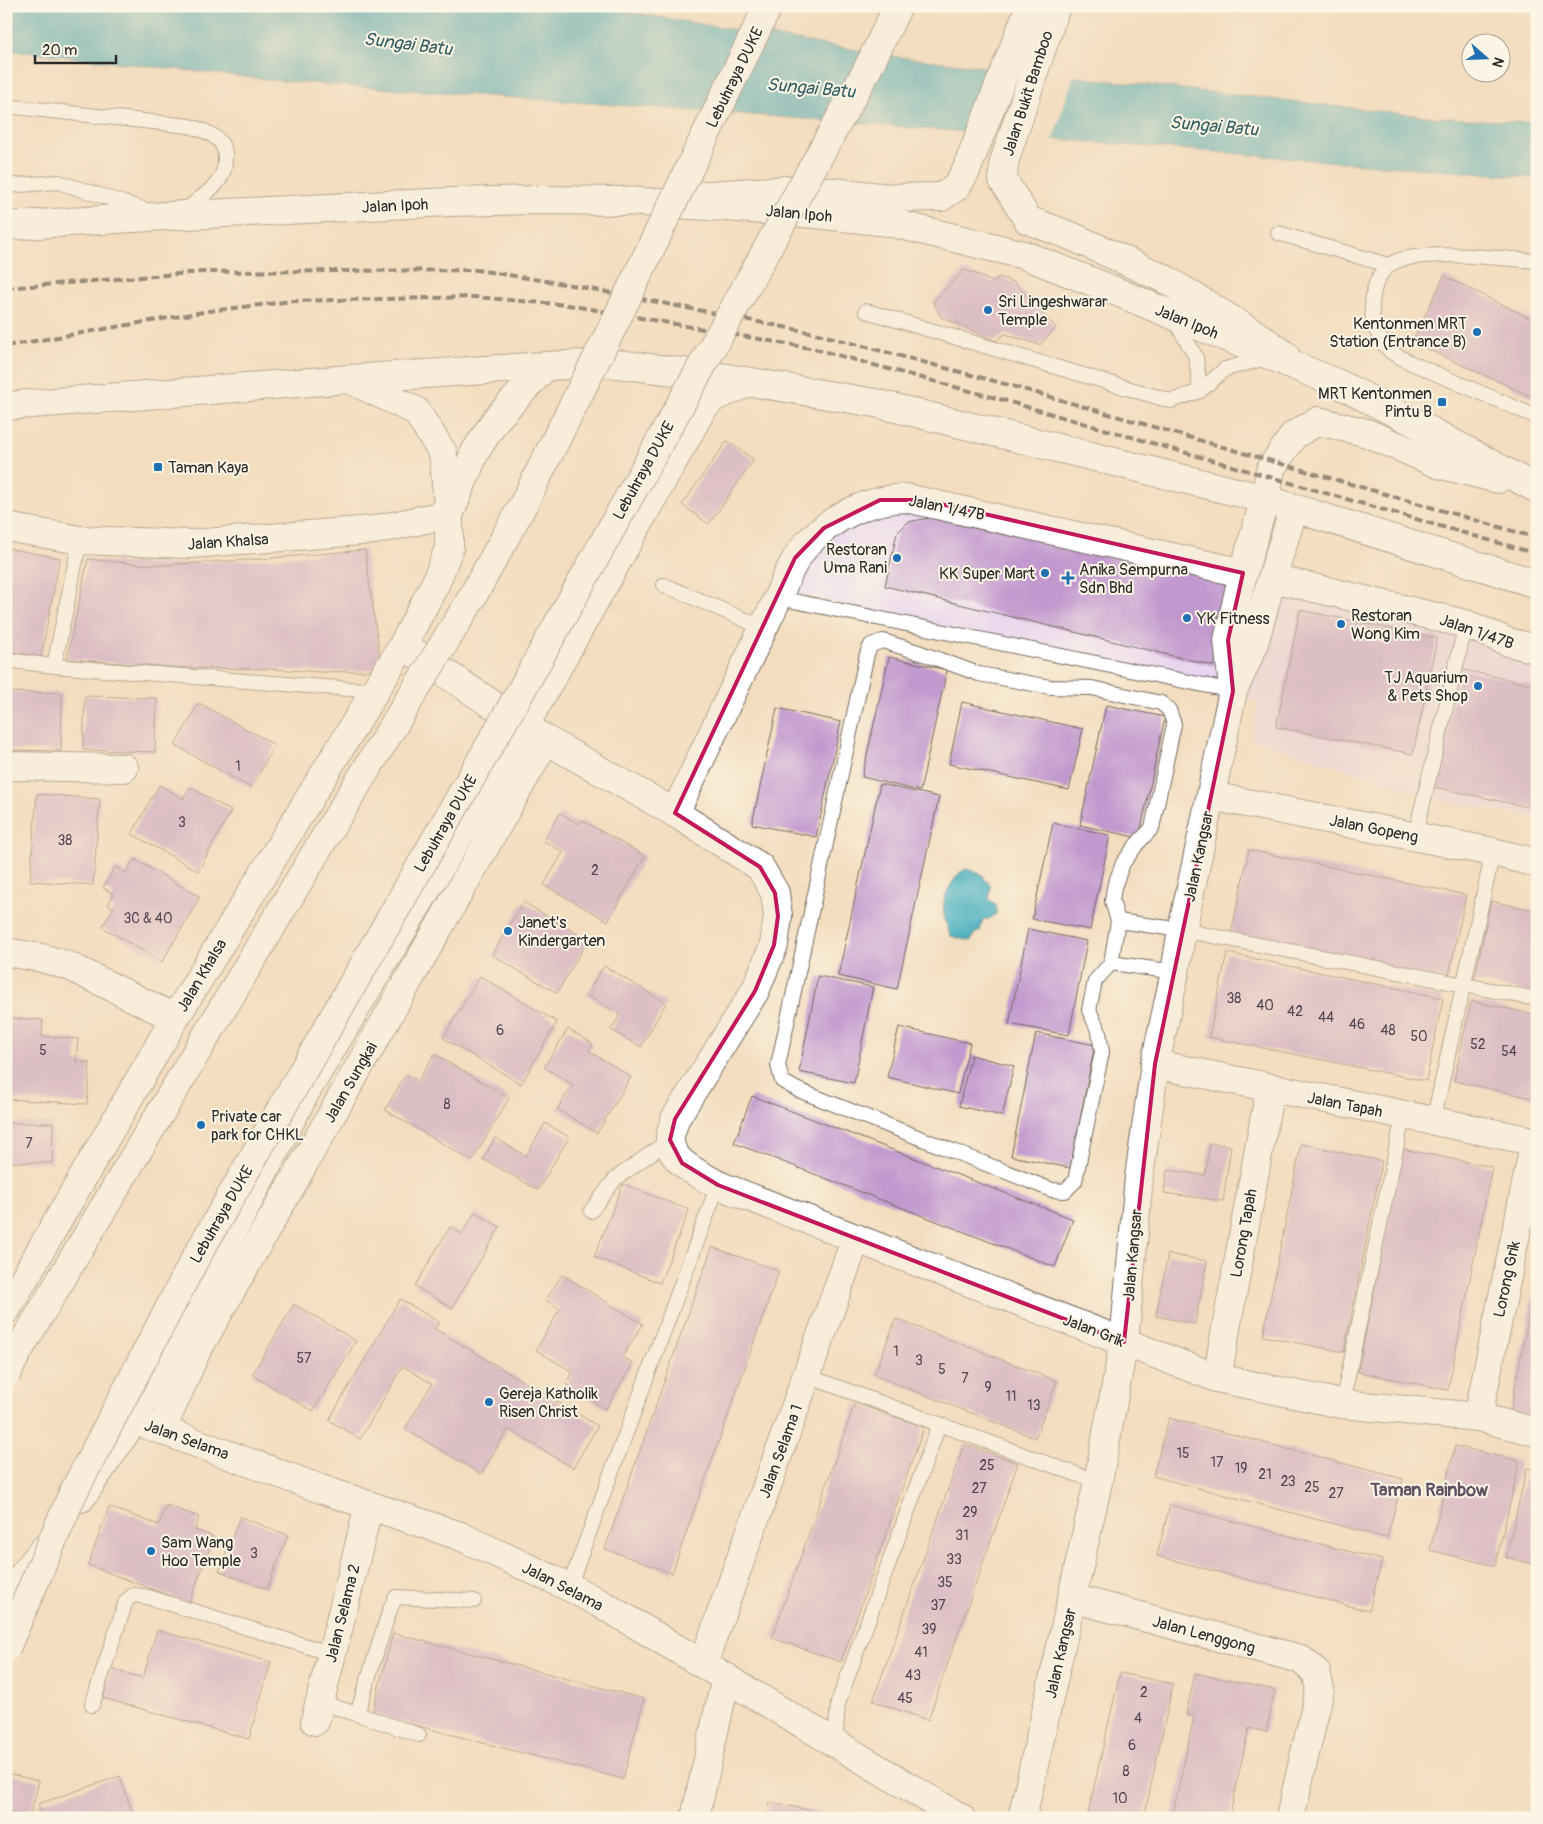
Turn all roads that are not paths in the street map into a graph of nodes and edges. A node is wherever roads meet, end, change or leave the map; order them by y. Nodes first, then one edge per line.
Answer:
1 (768, 6) edge
2 (898, 6) edge
3 (1038, 10) edge
4 (6, 106) edge
5 (6, 186) edge
6 (624, 201) junction
7 (172, 216) junction
8 (6, 226) edge
9 (1278, 233) dead end
10 (1537, 261) edge
11 (1388, 265) junction
12 (866, 311) dead end
13 (1172, 315) junction
14 (1272, 356) junction
15 (546, 366) junction
16 (1306, 371) junction
17 (349, 379) junction
18 (750, 382) junction
19 (1200, 391) junction
20 (6, 406) edge
21 (1537, 417) edge
22 (1534, 488) edge
23 (1265, 499) junction
24 (1294, 508) junction
25 (449, 514) junction
26 (6, 527) edge
27 (80, 540) junction
28 (1243, 573) junction
29 (1272, 578) junction
30 (1537, 584) edge
31 (664, 586) dead end
32 (778, 598) junction
33 (1466, 624) junction
34 (764, 628) junction
35 (403, 645) junction
36 (1537, 649) edge
37 (6, 660) edge
38 (54, 666) junction
39 (375, 691) junction
40 (1234, 691) junction
41 (536, 732) junction
42 (6, 766) edge
43 (124, 768) dead end
44 (1211, 796) junction
45 (675, 812) junction
46 (1415, 836) junction
47 (1492, 852) junction
48 (1537, 863) edge
49 (1118, 921) junction
50 (1182, 930) junction
51 (6, 952) edge
52 (1111, 963) junction
53 (1175, 972) junction
54 (1464, 984) junction
55 (1537, 999) edge
56 (175, 1018) junction
57 (1155, 1064) junction
58 (1270, 1089) junction
59 (1403, 1116) junction
60 (1433, 1122) junction
61 (1536, 1142) edge
62 (672, 1147) junction
63 (718, 1185) junction
64 (591, 1211) dead end
65 (856, 1238) junction
66 (6, 1310) edge
67 (1124, 1342) junction
68 (6, 1375) edge
69 (807, 1376) junction
70 (1217, 1378) junction
71 (1342, 1404) junction
72 (1478, 1417) junction
73 (134, 1420) junction
74 (940, 1425) junction
75 (162, 1429) junction
76 (1537, 1432) edge
77 (1098, 1482) junction
78 (369, 1506) junction
79 (569, 1586) junction
80 (6, 1597) edge
81 (1072, 1598) junction
82 (474, 1601) dead end
83 (6, 1648) edge
84 (332, 1654) junction
85 (714, 1671) junction
86 (92, 1705) dead end
87 (317, 1711) joint
88 (357, 1714) junction
89 (419, 1735) dead end
90 (835, 1743) junction
91 (695, 1818) edge
92 (961, 1818) edge
93 (1022, 1818) edge
94 (1290, 1818) edge

1 - 68 main road, Lebuhraya DUKE, bridge
2 - 83 main road, Lebuhraya DUKE, bridge
3 - 6 main road, Jalan Bukit Bamboo
3 - 16 main road, Jalan Bukit Bamboo
4 - 7 lane
5 - 7 lane
6 - 7 main road, Jalan Ipoh
6 - 13 main road, Jalan Ipoh
7 - 8 main road, Jalan Ipoh
9 - 11 lane
10 - 11 lane
11 - 21 lane
12 - 19 lane
13 - 14 main road, Jalan Ipoh
13 - 19 lane
14 - 16 main road, Jalan Ipoh
14 - 19 lane
15 - 17 main road
15 - 18 main road
15 - 25 main road, Jalan Khalsa
16 - 22 main road, Jalan Ipoh
17 - 20 main road
17 - 25 main road, Jalan Khalsa
18 - 23 main road
18 - 41 main road
22 - 23 main road, Jalan Kangsar
23 - 24 main road
23 - 28 main road, Jalan Kangsar
24 - 29 main road, Jalan Kangsar
24 - 30 main road
25 - 27 main road, Jalan Khalsa
25 - 35 main road, Jalan Khalsa
26 - 27 main road, Jalan Khalsa
27 - 38 lane
28 - 32 main road, Jalan 1/47B
28 - 40 main road, Jalan Kangsar
29 - 33 main road, Jalan 1/47B
29 - 40 main road, Jalan Kangsar
31 - 34 lane
32 - 34 main road, Jalan 1/47B
32 - 40 lane
33 - 36 main road, Jalan 1/47B
33 - 46 lane
34 - 45 main road, Jalan 1/47B
35 - 39 main road, Jalan Khalsa
35 - 41 main road
37 - 38 lane
38 - 39 lane
39 - 56 main road, Jalan Khalsa
40 - 44 main road, Jalan Kangsar
41 - 45 main road
41 - 73 main road
41 - 75 main road, Jalan Sungkai
42 - 43 main road
44 - 46 main road, Jalan Gopeng
44 - 50 main road, Jalan Kangsar
45 - 62 main road
46 - 47 main road, Jalan Gopeng
47 - 48 main road, Jalan Gopeng
47 - 54 lane
49 - 50 lane
49 - 52 lane
49 - 52 lane
50 - 53 main road, Jalan Kangsar
50 - 54 lane
51 - 56 main road
52 - 53 lane
53 - 57 main road, Jalan Kangsar
54 - 55 lane
54 - 60 lane
56 - 66 main road, Jalan Khalsa
57 - 58 main road, Jalan Tapah
57 - 67 main road, Jalan Kangsar
58 - 59 main road, Jalan Tapah
58 - 70 main road, Lorong Tapah
59 - 60 main road, Jalan Tapah
59 - 71 lane
60 - 61 main road, Jalan Tapah
61 - 72 main road, Lorong Grik
62 - 63 main road, Jalan Grik
62 - 64 lane
63 - 65 main road, Jalan Grik
63 - 79 lane
65 - 67 main road, Jalan Grik
65 - 69 main road, Jalan Selama 1
67 - 70 main road, Jalan Grik
67 - 77 main road, Jalan Kangsar
69 - 74 lane
69 - 85 main road, Jalan Selama 1
70 - 71 main road, Jalan Grik
71 - 72 main road, Jalan Grik
72 - 76 main road, Jalan Grik
73 - 75 main road, Jalan Selama
73 - 80 main road
74 - 77 lane
74 - 90 lane
75 - 78 main road, Jalan Selama
77 - 81 main road, Jalan Kangsar
78 - 79 main road, Jalan Selama
78 - 84 main road, Jalan Selama 2
79 - 85 main road, Jalan Selama
81 - 93 main road, Jalan Kangsar
81 - 94 main road, Jalan Lenggong
82 - 88 lane
84 - 86 lane
84 - 87 main road, Jalan Selama 2
85 - 90 main road, Jalan Selama
85 - 91 main road, Jalan Selama 1
87 - 88 lane
88 - 89 lane
90 - 92 main road, Jalan Selama

